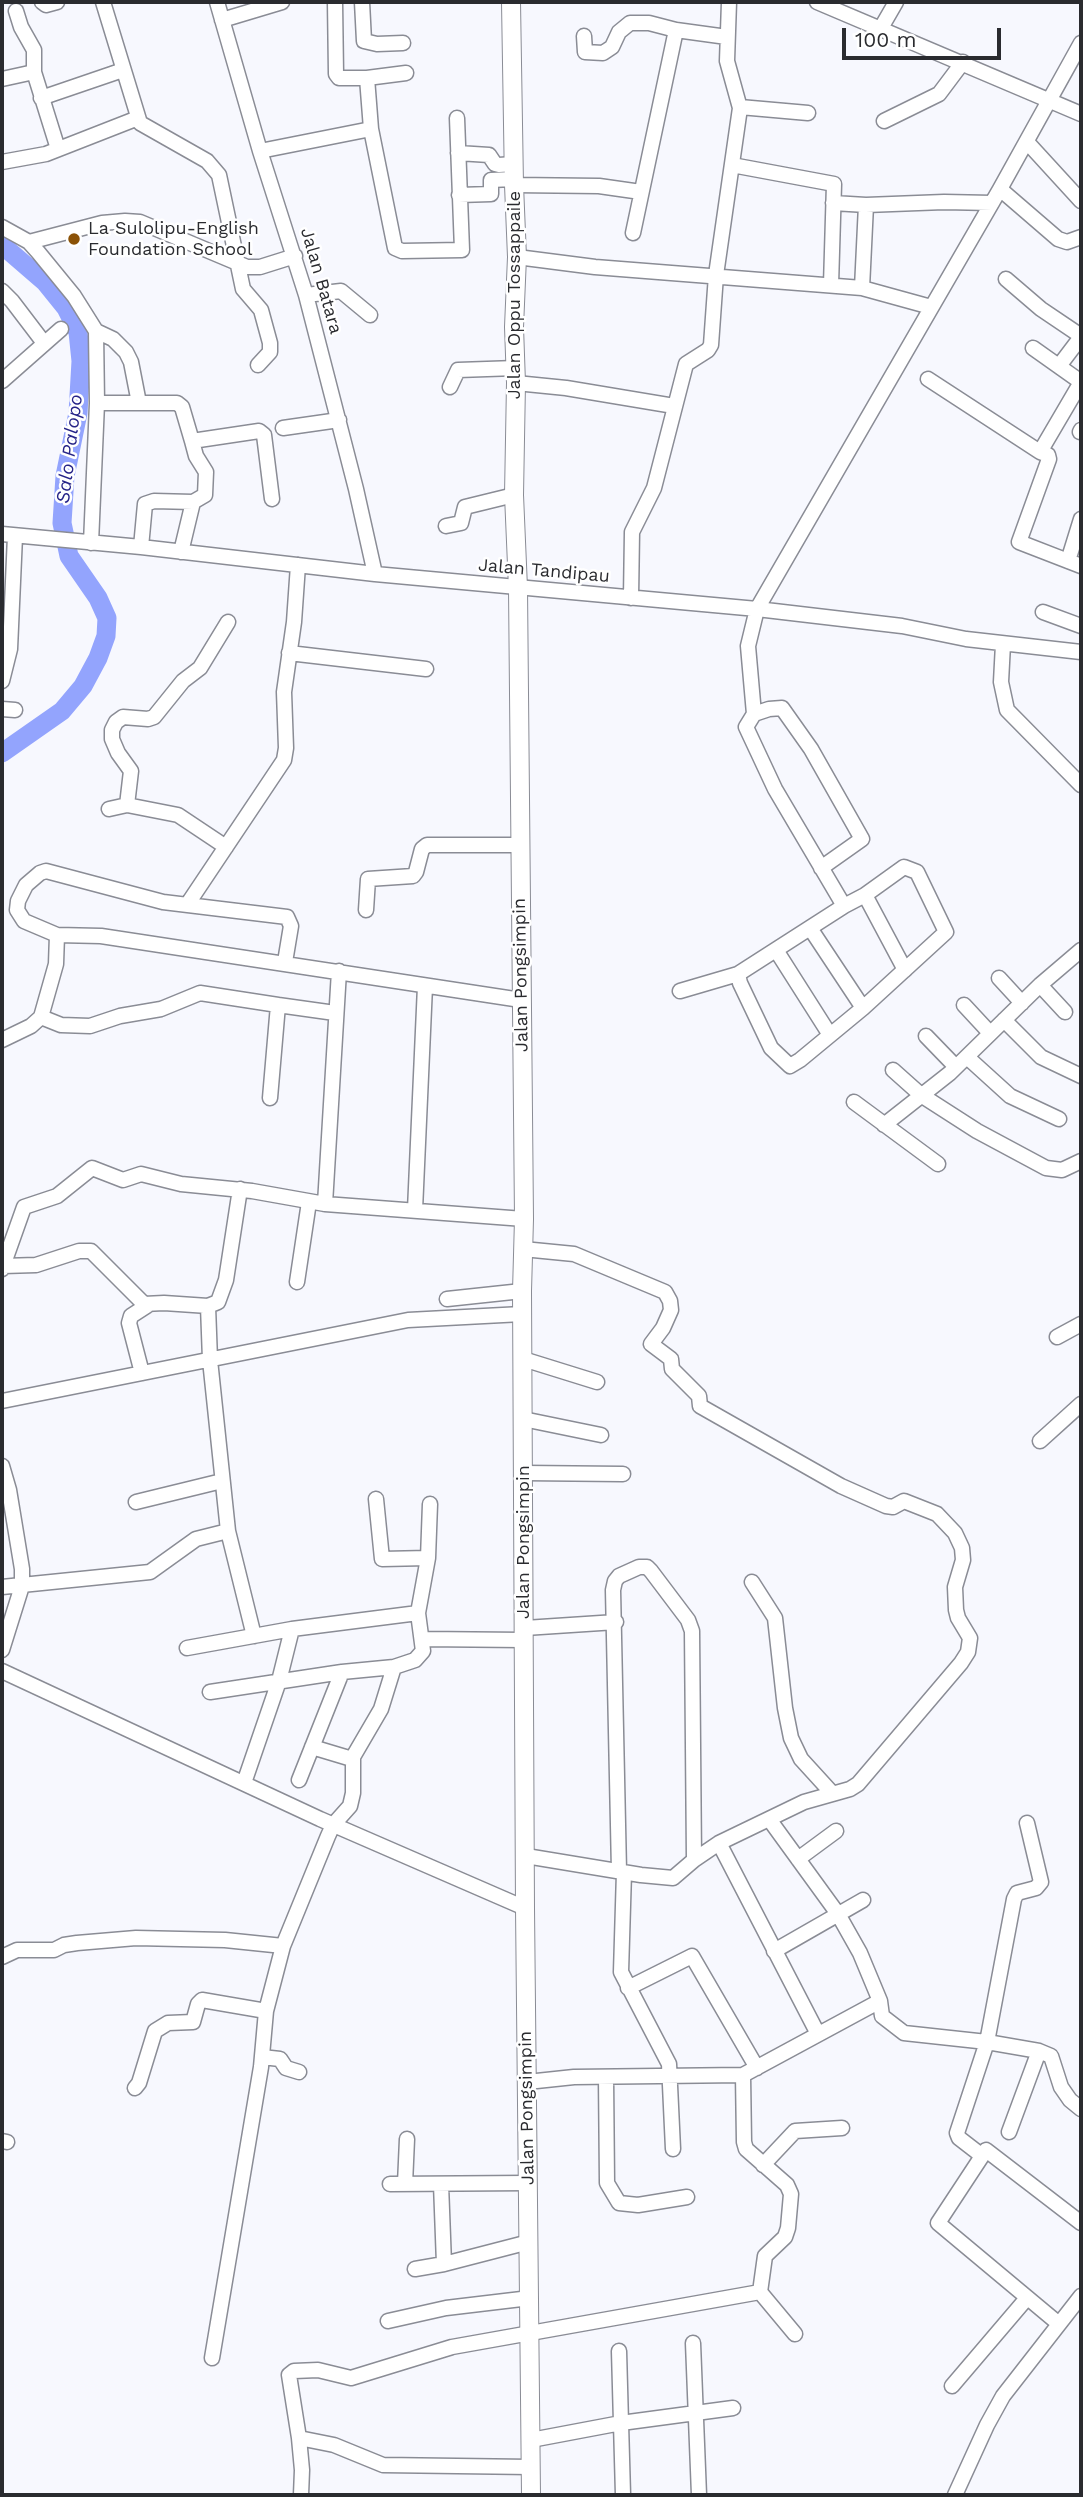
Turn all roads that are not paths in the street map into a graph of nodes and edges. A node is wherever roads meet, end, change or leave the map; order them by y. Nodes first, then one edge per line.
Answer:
1 (42, 2) edge
2 (57, 2) edge
3 (103, 2) edge
4 (217, 2) edge
5 (282, 2) edge
6 (335, 2) edge
7 (362, 2) edge
8 (511, 2) edge
9 (729, 2) edge
10 (817, 2) edge
11 (896, 2) edge
12 (16, 11) dead end
13 (222, 20) junction
14 (881, 28) junction
15 (676, 30) junction
16 (584, 36) dead end
17 (727, 37) junction
18 (403, 43) dead end
19 (1081, 43) edge
20 (963, 62) junction
21 (123, 70) junction
22 (34, 72) junction
23 (407, 73) dead end
24 (367, 78) junction
25 (2, 79) edge
26 (41, 98) junction
27 (1049, 99) junction
28 (740, 107) junction
29 (808, 113) dead end
30 (1081, 114) edge
31 (138, 118) junction
32 (457, 118) dead end
33 (884, 121) dead end
34 (372, 130) junction
35 (1027, 142) junction
36 (58, 149) junction
37 (260, 151) junction
38 (457, 153) junction
39 (2, 162) edge
40 (732, 165) junction
41 (514, 176) junction
42 (1000, 189) junction
43 (641, 192) junction
44 (459, 195) junction
45 (1081, 201) edge
46 (833, 203) junction
47 (992, 203) junction
48 (866, 205) junction
49 (2, 227) edge
50 (633, 233) dead end
51 (1081, 237) edge
52 (29, 242) junction
53 (295, 256) junction
54 (517, 257) junction
55 (238, 263) junction
56 (716, 275) junction
57 (1006, 279) dead end
58 (831, 285) junction
59 (862, 288) junction
60 (306, 295) junction
61 (5, 301) edge
62 (931, 307) junction
63 (370, 315) dead end
64 (61, 329) dead end
65 (96, 331) junction
66 (1081, 337) edge
67 (44, 343) junction
68 (1033, 348) dead end
69 (258, 365) dead end
70 (1059, 366) junction
71 (516, 375) junction
72 (928, 379) dead end
73 (2, 381) edge
74 (1081, 382) edge
75 (450, 387) dead end
76 (97, 403) junction
77 (139, 403) junction
78 (674, 406) junction
79 (338, 420) junction
80 (283, 428) dead end
81 (192, 440) junction
82 (1040, 452) junction
83 (514, 495) junction
84 (272, 499) dead end
85 (193, 502) junction
86 (1081, 519) edge
87 (446, 526) dead end
88 (8, 535) edge
89 (86, 543) junction
90 (141, 547) junction
91 (181, 552) junction
92 (1075, 563) edge
93 (298, 565) junction
94 (375, 574) junction
95 (518, 588) junction
96 (631, 598) junction
97 (757, 609) junction
98 (1043, 612) dead end
99 (228, 622) dead end
100 (1081, 626) edge
101 (1003, 644) junction
102 (1081, 652) edge
103 (289, 653) junction
104 (426, 669) dead end
105 (2, 676) edge
106 (754, 714) junction
107 (1081, 785) edge
108 (127, 805) junction
109 (109, 809) dead end
110 (520, 845) junction
111 (226, 847) junction
112 (821, 867) junction
113 (864, 895) junction
114 (187, 905) junction
115 (844, 906) junction
116 (366, 910) dead end
117 (810, 928) junction
118 (57, 935) junction
119 (776, 950) junction
120 (1080, 952) edge
121 (285, 962) junction
122 (905, 970) junction
123 (339, 971) junction
124 (738, 974) junction
125 (999, 978) dead end
126 (1040, 985) junction
127 (425, 986) junction
128 (680, 991) dead end
129 (521, 1000) junction
130 (1022, 1003) junction
131 (278, 1004) junction
132 (964, 1005) dead end
133 (863, 1008) junction
134 (1065, 1012) dead end
135 (335, 1013) junction
136 (41, 1017) junction
137 (1004, 1020) junction
138 (990, 1033) junction
139 (830, 1035) junction
140 (926, 1036) dead end
141 (2, 1040) edge
142 (961, 1062) junction
143 (893, 1070) dead end
144 (1081, 1076) edge
145 (921, 1095) junction
146 (270, 1098) dead end
147 (854, 1102) dead end
148 (1059, 1119) dead end
149 (884, 1125) junction
150 (1081, 1161) edge
151 (938, 1164) dead end
152 (240, 1189) junction
153 (309, 1202) junction
154 (325, 1204) junction
155 (415, 1210) junction
156 (524, 1219) junction
157 (523, 1249) junction
158 (2, 1267) edge
159 (297, 1282) dead end
160 (522, 1291) junction
161 (447, 1299) dead end
162 (148, 1305) junction
163 (208, 1306) junction
164 (522, 1314) junction
165 (1081, 1324) edge
166 (1057, 1337) dead end
167 (523, 1359) junction
168 (210, 1360) junction
169 (142, 1373) junction
170 (597, 1382) dead end
171 (2, 1401) edge
172 (1081, 1404) edge
173 (523, 1419) junction
174 (601, 1435) dead end
175 (1040, 1441) dead end
176 (2, 1466) edge
177 (524, 1473) junction
178 (623, 1474) dead end
179 (222, 1481) junction
180 (6, 1491) edge
181 (376, 1499) dead end
182 (136, 1502) dead end
183 (430, 1504) dead end
184 (228, 1531) junction
185 (428, 1558) junction
186 (752, 1582) dead end
187 (22, 1586) junction
188 (2, 1587) edge
189 (418, 1613) junction
190 (616, 1622) junction
191 (292, 1629) junction
192 (524, 1634) junction
193 (254, 1636) junction
194 (422, 1639) junction
195 (187, 1648) dead end
196 (2, 1650) edge
197 (394, 1667) junction
198 (2, 1671) edge
199 (342, 1672) junction
200 (279, 1681) junction
201 (210, 1692) dead end
202 (312, 1747) junction
203 (352, 1759) junction
204 (299, 1780) dead end
205 (244, 1783) junction
206 (832, 1793) junction
207 (769, 1819) junction
208 (1027, 1823) dead end
209 (333, 1825) junction
210 (836, 1831) dead end
211 (719, 1843) junction
212 (526, 1856) junction
213 (798, 1859) junction
214 (694, 1860) junction
215 (621, 1871) junction
216 (863, 1900) dead end
217 (525, 1908) junction
218 (838, 1914) junction
219 (283, 1946) junction
220 (774, 1951) junction
221 (2, 1958) edge
222 (628, 1988) junction
223 (880, 2001) junction
224 (266, 2011) junction
225 (818, 2034) junction
226 (987, 2042) junction
227 (1039, 2052) junction
228 (262, 2057) junction
229 (757, 2068) junction
230 (299, 2072) dead end
231 (743, 2075) junction
232 (671, 2076) junction
233 (606, 2077) junction
234 (527, 2082) junction
235 (135, 2088) dead end
236 (1081, 2109) edge
237 (842, 2128) dead end
238 (1009, 2132) dead end
239 (407, 2139) dead end
240 (673, 2149) dead end
241 (981, 2155) junction
242 (763, 2165) junction
243 (528, 2183) junction
244 (390, 2184) dead end
245 (405, 2184) junction
246 (441, 2184) junction
247 (687, 2197) dead end
248 (1081, 2223) edge
249 (529, 2242) junction
250 (444, 2264) junction
251 (415, 2269) dead end
252 (760, 2292) junction
253 (1081, 2296) edge
254 (530, 2298) junction
255 (1027, 2298) junction
256 (388, 2321) dead end
257 (1059, 2324) junction
258 (530, 2334) junction
259 (795, 2334) dead end
260 (693, 2343) dead end
261 (619, 2351) dead end
262 (212, 2358) dead end
263 (952, 2386) dead end
264 (733, 2408) dead end
265 (694, 2413) junction
266 (621, 2423) junction
267 (299, 2438) junction
268 (531, 2440) junction
269 (531, 2467) junction
270 (301, 2495) edge
271 (531, 2495) edge
272 (623, 2495) edge
273 (699, 2495) edge
274 (955, 2495) edge

1 - 2 street
3 - 21 street
4 - 13 street, Jalan Batara
5 - 13 street
6 - 24 street
7 - 18 street
8 - 41 main road, Jalan Oppu Tossappaile
9 - 17 street
10 - 14 street
11 - 14 street
12 - 22 street
13 - 37 street, Jalan Batara
14 - 20 street
15 - 16 street
15 - 17 street
15 - 43 street
17 - 28 street
19 - 27 street
20 - 27 street
20 - 33 street
21 - 26 street
21 - 31 street
22 - 25 street
22 - 26 street
23 - 24 street
24 - 34 street
26 - 36 street
27 - 30 street
27 - 35 street
28 - 29 street
28 - 40 street
31 - 36 street
31 - 55 street
32 - 38 street
34 - 37 street
34 - 44 street
35 - 42 street
35 - 45 street
36 - 39 street
37 - 53 street, Jalan Batara
38 - 41 street
38 - 44 street
40 - 46 street
40 - 56 street
41 - 43 street
41 - 44 street
41 - 54 main road, Jalan Oppu Tossappaile
42 - 47 street
42 - 51 street
43 - 50 street
46 - 48 street
46 - 58 street
47 - 48 street
47 - 62 street
48 - 59 street
49 - 52 street
52 - 55 street
52 - 65 street
53 - 55 street
53 - 60 street, Jalan Batara
54 - 56 street
54 - 71 main road, Jalan Oppu Tossappaile
55 - 69 street
56 - 58 street
56 - 78 street
57 - 66 street
58 - 59 street
59 - 62 street
60 - 63 street
60 - 79 street, Jalan Batara
61 - 67 street
62 - 97 street
64 - 67 street
65 - 76 street
65 - 77 street
66 - 70 street
67 - 73 street
68 - 70 street
70 - 74 street
71 - 75 street
71 - 78 street
71 - 83 main road, Jalan Oppu Tossappaile
72 - 82 street
74 - 82 street
76 - 77 street
76 - 89 street
77 - 81 street
78 - 96 street
79 - 80 street
79 - 94 street, Jalan Batara
81 - 84 street
81 - 85 street
82 - 92 street
83 - 87 street
83 - 95 main road, Jalan Oppu Tossappaile
85 - 90 street
85 - 91 street
86 - 92 street
88 - 89 street, Jalan Tandipau
88 - 105 street
89 - 90 street, Jalan Tandipau
90 - 91 street, Jalan Tandipau
91 - 93 street, Jalan Tandipau
93 - 94 street, Jalan Tandipau
93 - 103 street
94 - 95 street, Jalan Tandipau
95 - 96 street, Jalan Tandipau
95 - 110 main road, Jalan Pongsimpin
96 - 97 street, Jalan Tandipau
97 - 101 street, Jalan Tandipau
97 - 106 street
98 - 100 street
99 - 108 street
101 - 102 street, Jalan Tandipau
101 - 107 street
103 - 104 street
103 - 111 street
106 - 112 street
106 - 112 street
108 - 109 street
108 - 111 street
110 - 116 street
110 - 129 main road, Jalan Pongsimpin
111 - 114 street
112 - 115 street
113 - 115 street
113 - 122 street
113 - 122 street
114 - 118 street
114 - 121 street
115 - 117 street
117 - 119 street
117 - 133 street
118 - 121 street
118 - 136 street
119 - 124 street
119 - 139 street
120 - 126 street
121 - 123 street
122 - 133 street
123 - 127 street
123 - 135 street
124 - 128 street
124 - 139 street
125 - 130 street
126 - 130 street
126 - 134 street
127 - 129 street
127 - 155 street
129 - 156 main road, Jalan Pongsimpin
130 - 137 street
131 - 135 street
131 - 136 street
131 - 146 street
132 - 138 street
133 - 139 street
135 - 154 street
136 - 141 street
137 - 138 street
137 - 144 street
138 - 142 street
140 - 142 street
142 - 145 street
142 - 148 street
143 - 145 street
145 - 149 street
145 - 150 street
147 - 149 street
149 - 151 street
152 - 153 street
152 - 158 street
152 - 163 street
153 - 154 street
153 - 159 street
154 - 155 street
155 - 156 street
156 - 157 main road, Jalan Pongsimpin
157 - 160 main road, Jalan Pongsimpin
157 - 206 street
158 - 162 street
160 - 161 street
160 - 164 main road, Jalan Pongsimpin
162 - 163 street
162 - 169 street
163 - 168 street
164 - 167 main road, Jalan Pongsimpin
164 - 168 street
165 - 166 street
167 - 170 street
167 - 173 main road, Jalan Pongsimpin
168 - 169 street
168 - 179 street
169 - 171 street
172 - 175 street
173 - 174 street
173 - 177 main road, Jalan Pongsimpin
176 - 180 street
177 - 178 street
177 - 192 main road, Jalan Pongsimpin
179 - 182 street
179 - 184 street
180 - 187 street
181 - 185 street
183 - 185 street
184 - 187 street
184 - 193 street
185 - 189 street
186 - 206 street
187 - 188 street
187 - 196 street
189 - 191 street
189 - 194 street
190 - 192 street
190 - 214 street
190 - 215 street
191 - 193 street
191 - 200 street
192 - 194 street
192 - 212 main road, Jalan Pongsimpin
193 - 195 street
194 - 197 street
197 - 199 street
197 - 203 street
198 - 205 street
199 - 200 street
199 - 202 street
200 - 201 street
200 - 205 street
202 - 203 street
202 - 204 street
203 - 209 street
205 - 209 street
206 - 207 street
207 - 211 street
207 - 213 street
208 - 226 street
209 - 217 street
209 - 219 street
210 - 213 street
211 - 214 street
211 - 220 street
212 - 215 street
212 - 217 main road, Jalan Pongsimpin
213 - 218 street
214 - 215 street
215 - 222 street
216 - 218 street
217 - 234 main road, Jalan Pongsimpin
218 - 220 street
218 - 223 street
219 - 221 street
219 - 224 street
220 - 225 street
222 - 229 street
222 - 232 street
223 - 225 street
223 - 226 street
224 - 228 street
224 - 235 street
225 - 229 street
226 - 227 street
226 - 241 street
227 - 236 street
227 - 238 street
228 - 230 street
228 - 262 street
229 - 231 street
231 - 232 street
231 - 242 street
232 - 233 street
232 - 240 street
233 - 234 street
233 - 247 street
234 - 243 main road, Jalan Pongsimpin
237 - 242 street
239 - 245 street
241 - 248 street
241 - 255 street
242 - 252 street
243 - 246 street
243 - 249 main road, Jalan Pongsimpin
244 - 245 street
245 - 246 street
246 - 250 street
249 - 250 street
249 - 254 main road, Jalan Pongsimpin
250 - 251 street
252 - 258 street
252 - 259 street
253 - 257 street
254 - 256 street
254 - 258 main road, Jalan Pongsimpin
255 - 257 street
255 - 263 street
257 - 274 street
258 - 267 street
258 - 268 main road, Jalan Pongsimpin
260 - 265 street
261 - 266 street
264 - 265 street
265 - 266 street
265 - 273 street
266 - 268 street
266 - 272 street
267 - 269 street
267 - 270 street
268 - 269 main road, Jalan Pongsimpin
269 - 271 main road, Jalan Pongsimpin

